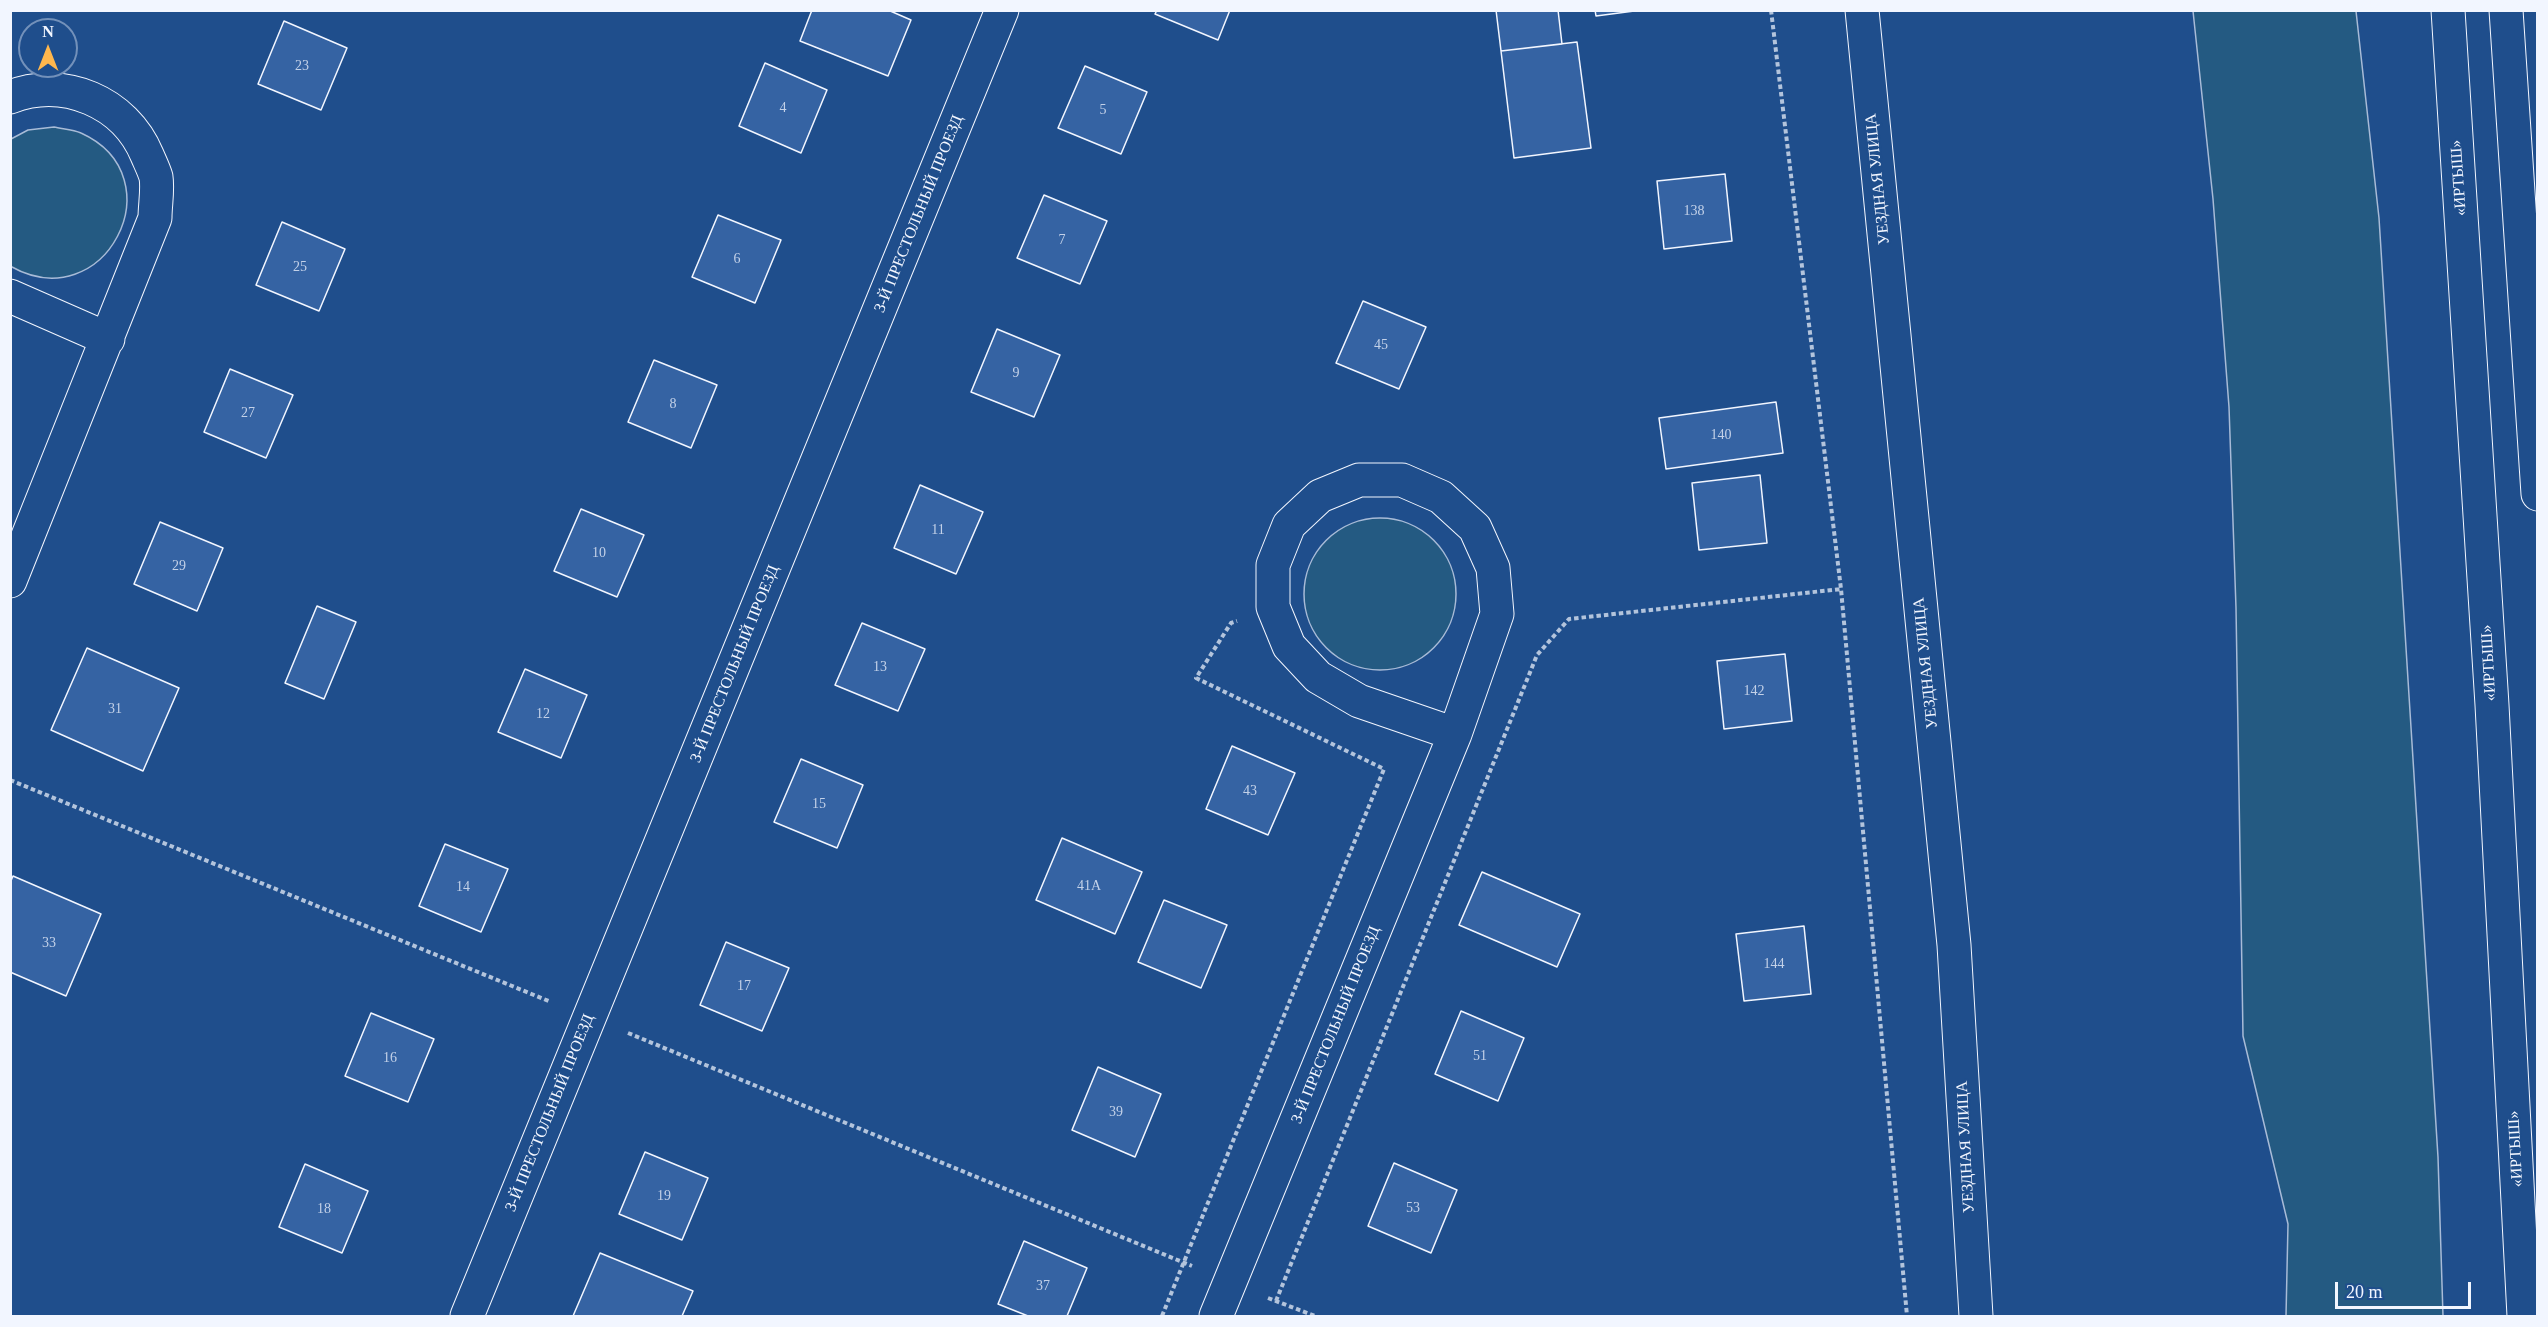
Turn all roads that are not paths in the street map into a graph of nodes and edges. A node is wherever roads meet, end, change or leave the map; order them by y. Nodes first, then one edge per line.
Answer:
1 (1002, 10) edge
2 (1862, 10) edge
3 (2448, 10) edge
4 (2506, 10) edge
5 (10, 97) edge
6 (10, 296) edge
7 (108, 339) junction
8 (2538, 494) edge
9 (10, 581) edge
10 (1455, 734) junction
11 (467, 1317) edge
12 (1216, 1317) edge
13 (1976, 1317) edge
14 (2524, 1317) edge

1 - 11 main road, 3-Й ПРЕСТОЛЬНЫЙ ПРОЕЗД
2 - 13 main road, УЕЗДНАЯ УЛИЦА
3 - 14 main road, «ИРТЫШ»
4 - 8 main road
5 - 7 main road
6 - 7 main road
7 - 9 main road
10 - 10 main road, 3-Й ПРЕСТОЛЬНЫЙ ПРОЕЗД
10 - 12 main road, 3-Й ПРЕСТОЛЬНЫЙ ПРОЕЗД

